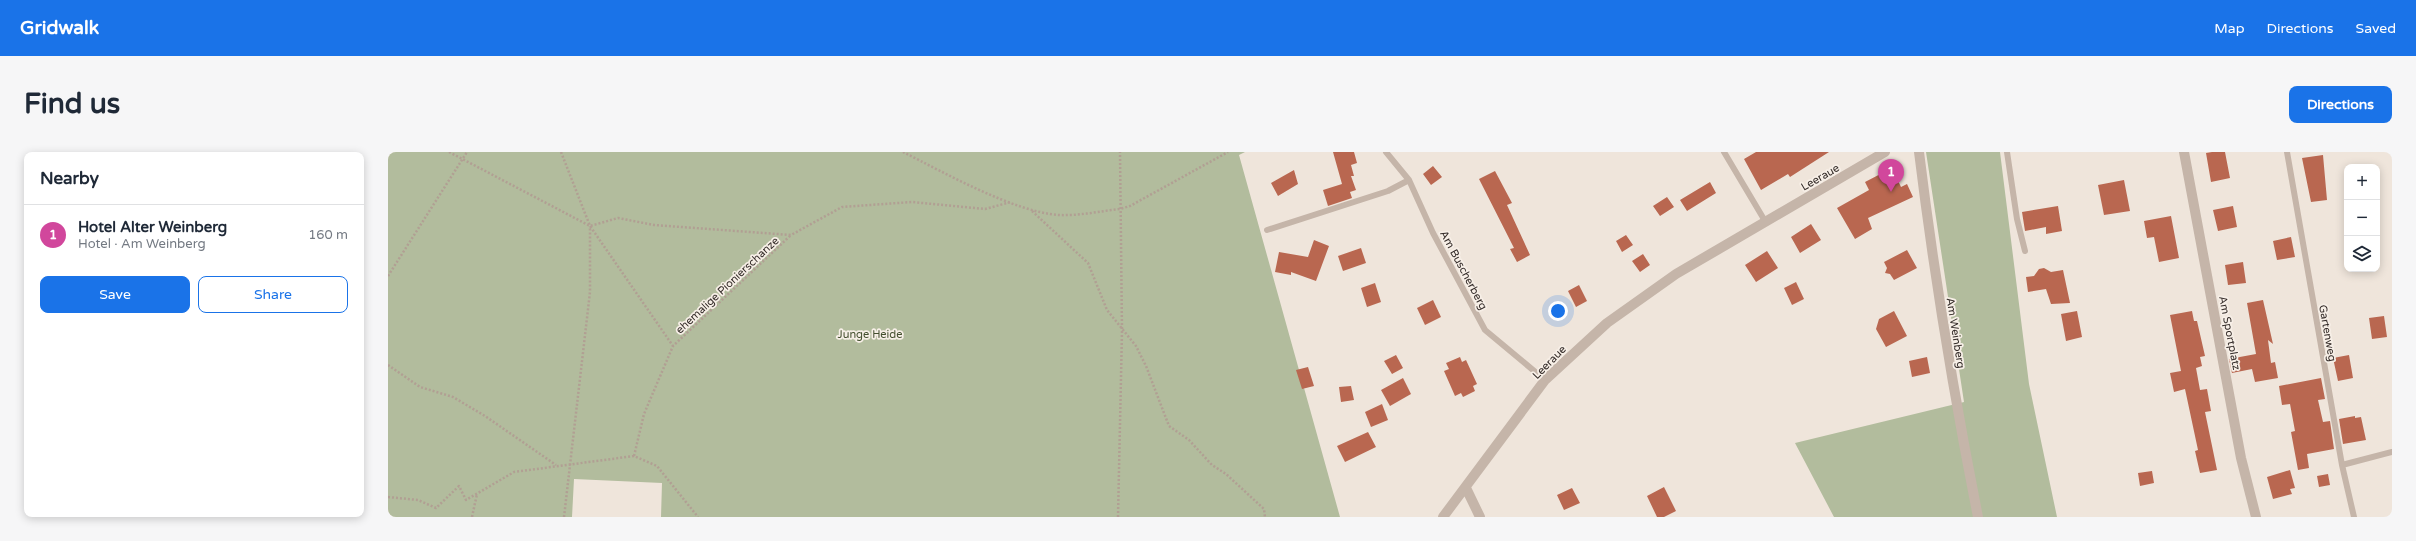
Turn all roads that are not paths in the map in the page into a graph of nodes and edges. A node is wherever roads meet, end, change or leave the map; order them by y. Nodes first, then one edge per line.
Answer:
1 (1386, 152) edge
2 (1724, 152) edge
3 (1885, 152) edge
4 (1919, 152) edge
5 (2007, 152) edge
6 (2184, 152) edge
7 (2287, 152) edge
8 (1409, 180) junction
9 (1766, 221) junction
10 (1267, 230) dead end
11 (2025, 251) dead end
12 (1545, 380) junction
13 (2392, 452) edge
14 (2342, 465) junction
15 (1466, 488) junction
16 (1443, 517) edge
17 (1480, 517) edge
18 (1978, 517) edge
19 (2256, 517) edge
20 (2354, 517) edge

1 - 8 lane, Am Buscherberg
2 - 9 lane
3 - 9 street, Leeraue
4 - 18 street, Am Weinberg
5 - 11 lane
6 - 19 street, Am Sportplatz
7 - 14 lane, Gartenweg
8 - 10 lane
8 - 12 lane, Am Buscherberg
9 - 12 street, Leeraue
12 - 15 street, Leeraue
13 - 14 lane
14 - 20 lane, Gartenweg
15 - 16 street, Leeraue
15 - 17 street

